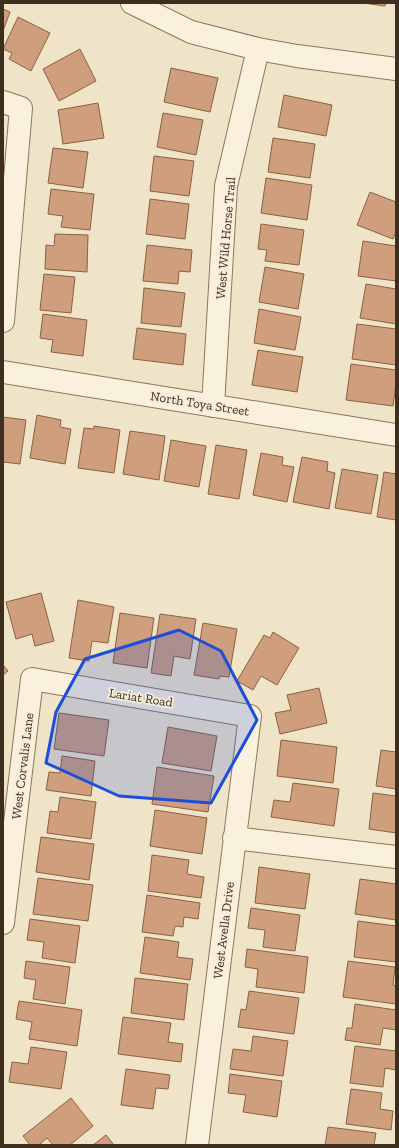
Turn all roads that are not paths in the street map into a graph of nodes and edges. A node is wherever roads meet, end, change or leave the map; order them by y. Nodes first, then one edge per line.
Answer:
1 (132, 3) edge
2 (258, 49) junction
3 (396, 68) edge
4 (12, 105) edge
5 (3, 321) edge
6 (3, 372) edge
7 (213, 406) junction
8 (396, 434) edge
9 (32, 679) joint
10 (250, 716) joint
11 (234, 838) junction
12 (396, 857) edge
13 (3, 923) edge
14 (197, 1145) edge

1 - 2 street
2 - 3 street
2 - 7 street, West Wild Horse Trail
4 - 5 street
6 - 7 street, North Toya Street
7 - 8 street, North Toya Street
9 - 10 street, Lariat Road
9 - 13 street, West Corvalis Lane
10 - 11 street, West Avella Drive
11 - 12 street
11 - 14 street, West Avella Drive

